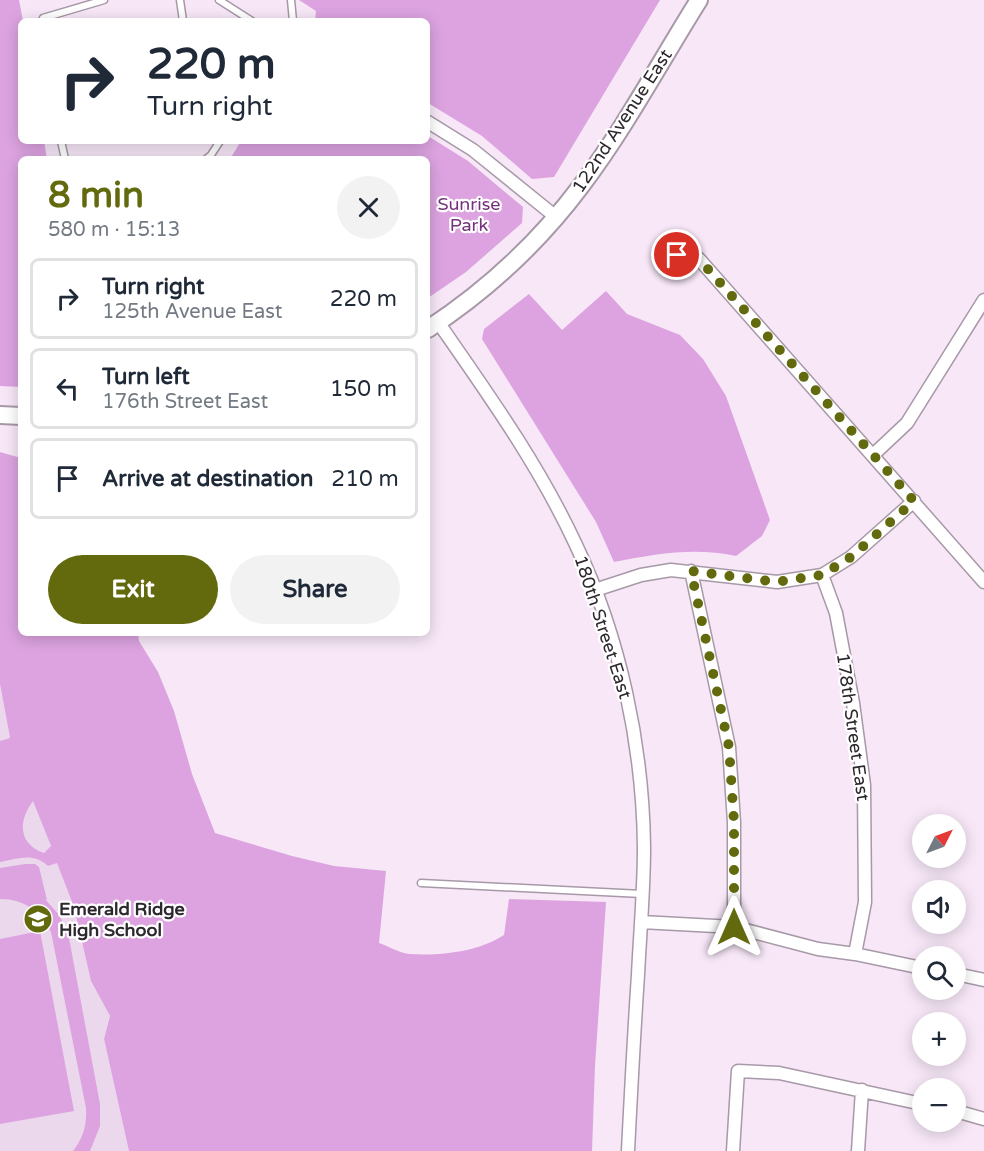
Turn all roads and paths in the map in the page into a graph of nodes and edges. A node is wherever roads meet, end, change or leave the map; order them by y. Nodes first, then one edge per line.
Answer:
1 (104, 0) edge
2 (180, 0) edge
3 (219, 0) edge
4 (291, 0) edge
5 (699, 0) edge
6 (43, 18) edge
7 (183, 18) edge
8 (247, 18) edge
9 (293, 18) edge
10 (430, 123) edge
11 (556, 217) junction
12 (677, 255) dead end
13 (984, 300) edge
14 (433, 326) edge
15 (0, 415) edge
16 (18, 416) edge
17 (873, 455) junction
18 (914, 501) junction
19 (691, 571) junction
20 (822, 575) junction
21 (984, 582) edge
22 (595, 590) junction
23 (421, 883) dead end
24 (642, 894) junction
25 (641, 922) junction
26 (734, 927) junction
27 (855, 954) junction
28 (912, 966) edge
29 (966, 976) edge
30 (984, 980) edge
31 (862, 1090) junction
32 (912, 1102) edge
33 (966, 1114) edge
34 (984, 1119) edge
35 (628, 1151) edge
36 (733, 1151) edge
37 (858, 1151) edge

1 - 6 lane
2 - 7 lane
3 - 8 lane
4 - 9 lane
5 - 11 street, 122nd Avenue East
10 - 11 street
11 - 14 street, 122nd Avenue East
12 - 17 street
13 - 17 street
14 - 22 street, 180th Street East
15 - 16 street
17 - 18 street
18 - 20 street
18 - 21 street
19 - 20 street
19 - 22 street
19 - 26 street
20 - 27 street, 178th Street East
22 - 24 street, 180th Street East
23 - 24 lane
24 - 25 street, 180th Street East
25 - 26 street
25 - 35 street, 180th Street East
26 - 27 street
27 - 28 street
29 - 30 street
31 - 32 street
31 - 36 street
31 - 37 street
33 - 34 street

